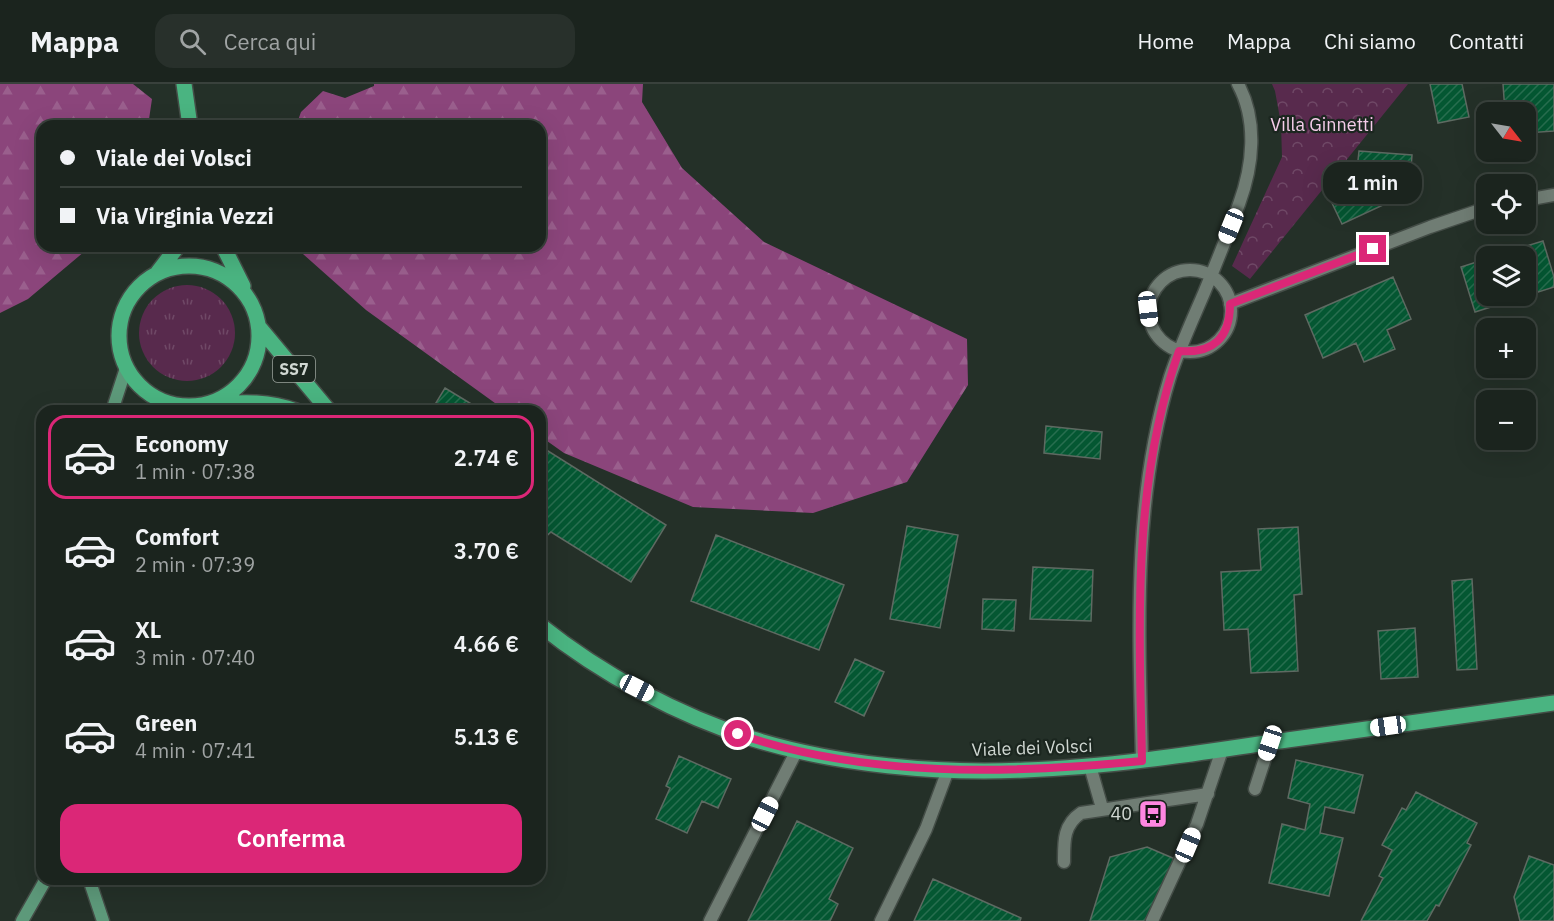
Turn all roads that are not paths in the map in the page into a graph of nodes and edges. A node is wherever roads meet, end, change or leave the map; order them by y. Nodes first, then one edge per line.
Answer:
1 (184, 84) edge
2 (1238, 84) edge
3 (189, 120) edge
4 (1554, 195) edge
5 (1536, 198) edge
6 (1476, 211) edge
7 (173, 252) edge
8 (226, 252) edge
9 (158, 272) junction
10 (1211, 276) junction
11 (247, 294) junction
12 (1230, 304) junction
13 (259, 327) junction
14 (1179, 351) junction
15 (126, 368) junction
16 (113, 405) edge
17 (170, 405) edge
18 (207, 405) joint
19 (274, 405) edge
20 (325, 405) edge
21 (546, 629) edge
22 (1554, 703) edge
23 (1270, 743) junction
24 (797, 750) junction
25 (1222, 750) junction
26 (1142, 761) junction
27 (1090, 766) junction
28 (948, 770) junction
29 (1255, 789) dead end
30 (1208, 794) junction
31 (1102, 808) junction
32 (1064, 862) dead end
33 (43, 885) edge
34 (91, 885) edge
35 (22, 921) edge
36 (103, 921) edge
37 (710, 921) edge
38 (881, 921) edge
39 (1152, 921) edge

1 - 3 main road
2 - 10 street
4 - 5 street
6 - 12 street
7 - 9 main road
8 - 11 main road
9 - 11 main road, SS7
9 - 15 main road, SS7
10 - 12 street
10 - 14 street
10 - 14 street
11 - 13 main road, SS7
12 - 14 street
13 - 18 main road, SS7
13 - 20 main road, SS7
14 - 26 street
15 - 16 street
15 - 17 main road, SS7
18 - 19 main road, SS7
21 - 24 main road, Viale dei Volsci
22 - 23 main road, Viale dei Volsci
23 - 25 main road, Viale dei Volsci
23 - 29 street
24 - 28 main road, Viale dei Volsci
24 - 37 street
25 - 26 main road, Viale dei Volsci
25 - 30 street
26 - 27 main road, Viale dei Volsci
27 - 28 main road, Viale dei Volsci
27 - 31 street
28 - 38 street
30 - 31 street
30 - 39 street
31 - 32 street
33 - 35 street
34 - 36 street

